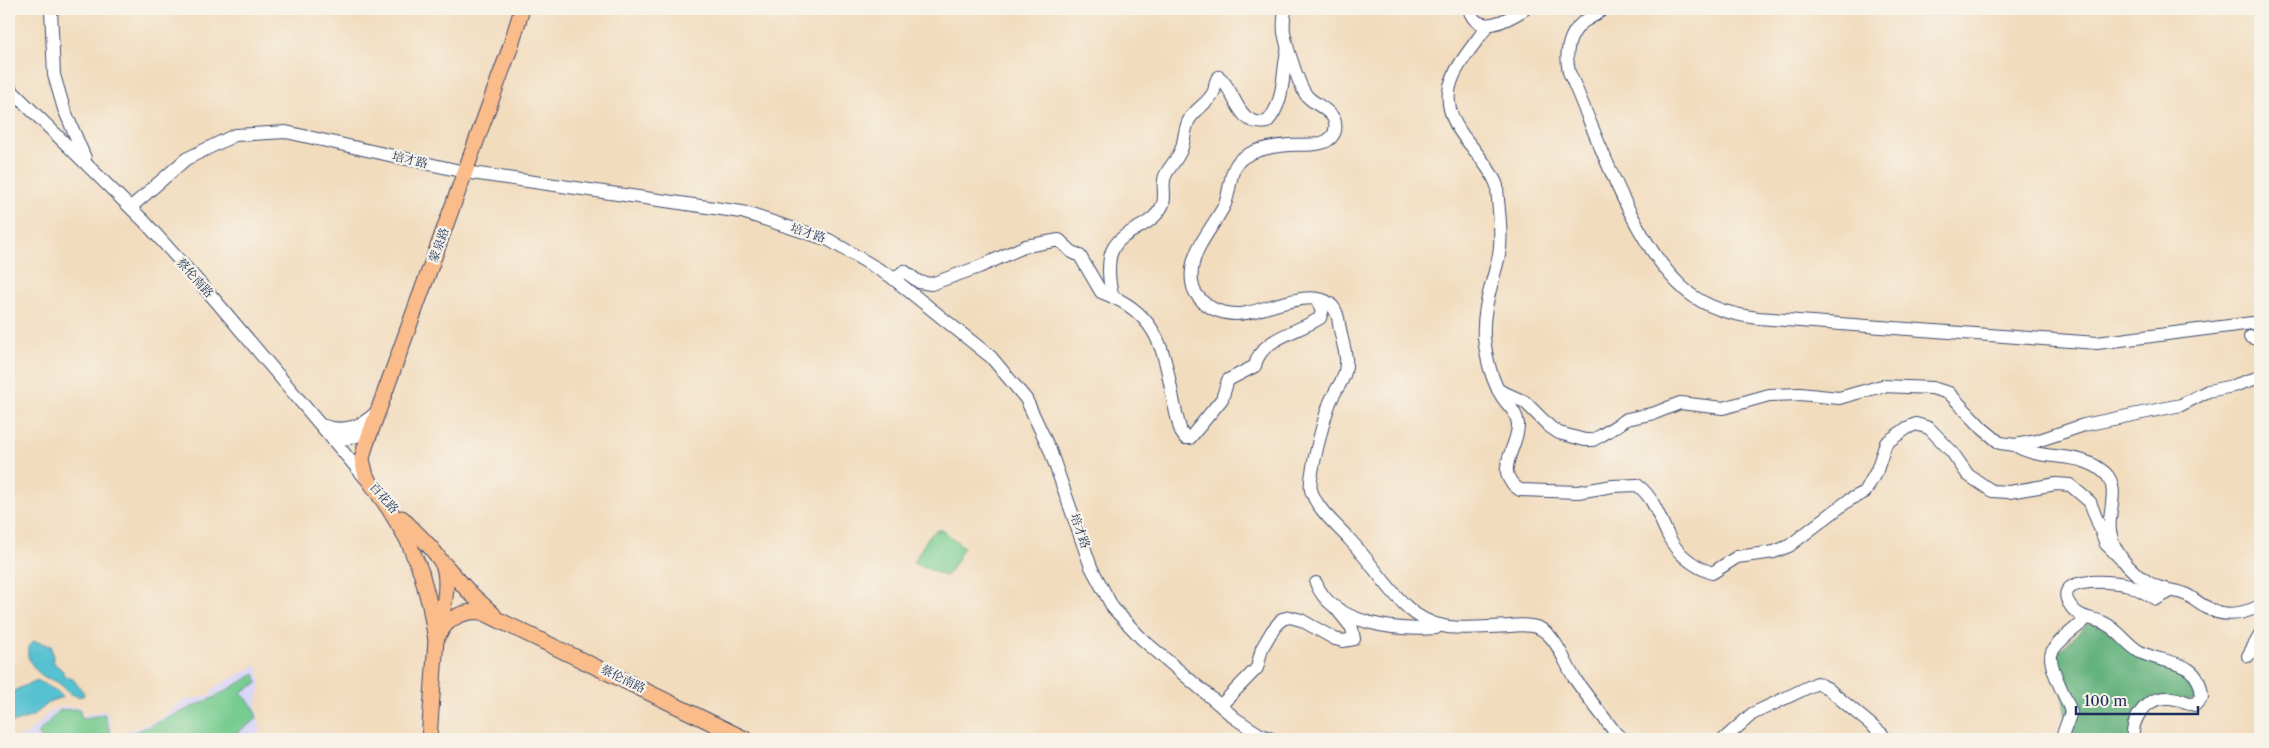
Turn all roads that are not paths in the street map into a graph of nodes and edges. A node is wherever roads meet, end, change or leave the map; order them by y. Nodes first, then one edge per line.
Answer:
1 (51, 9) edge
2 (522, 9) edge
3 (1285, 9) edge
4 (1469, 9) edge
5 (1525, 9) edge
6 (1602, 9) edge
7 (1488, 25) junction
8 (1288, 49) junction
9 (9, 88) edge
10 (88, 164) junction
11 (465, 172) junction
12 (131, 207) junction
13 (894, 279) junction
14 (1113, 297) junction
15 (1317, 299) junction
16 (2260, 322) edge
17 (2260, 377) edge
18 (1498, 390) junction
19 (376, 416) junction
20 (321, 425) junction
21 (332, 438) junction
22 (2015, 446) junction
23 (368, 480) junction
24 (2121, 559) junction
25 (440, 560) junction
26 (1316, 583) dead end
27 (2171, 591) junction
28 (2260, 606) edge
29 (1335, 607) junction
30 (2087, 618) junction
31 (500, 620) junction
32 (1443, 627) junction
33 (2260, 635) edge
34 (436, 640) junction
35 (2248, 656) dead end
36 (1221, 705) junction
37 (2062, 737) dead end
38 (429, 739) edge
39 (745, 739) edge
40 (1272, 739) edge
41 (1624, 739) edge
42 (1724, 739) edge
43 (1885, 739) edge
44 (2133, 739) edge

1 - 10 street
2 - 11 main road, 蒙泉路
3 - 8 street
4 - 7 street
5 - 7 street
6 - 16 street
7 - 18 street
8 - 14 street
8 - 15 street
9 - 10 street, 蔡伦南路
10 - 12 street, 蔡伦南路
11 - 12 street, 培才路
11 - 13 street, 培才路
11 - 19 main road, 蒙泉路
12 - 20 street, 蔡伦南路
13 - 14 street
13 - 36 street, 培才路
14 - 15 street
15 - 32 street
17 - 22 street
18 - 22 street
18 - 24 street
19 - 20 street
19 - 21 street
19 - 23 main road, 蒙泉路
20 - 21 street, 蔡伦南路
21 - 23 street, 蔡伦南路
22 - 24 street
23 - 25 main road, 百花路
23 - 34 main road, 百花路
24 - 27 street
25 - 31 main road, 蔡伦南路
25 - 34 main road, 百花路
26 - 29 street
27 - 28 street
27 - 30 street
29 - 32 street
29 - 36 street
30 - 37 street
30 - 44 street
31 - 34 main road, 蔡伦南路
31 - 39 main road, 蔡伦南路
32 - 41 street
33 - 35 street
34 - 38 main road, 百花路
36 - 40 street, 培才路
42 - 43 street

